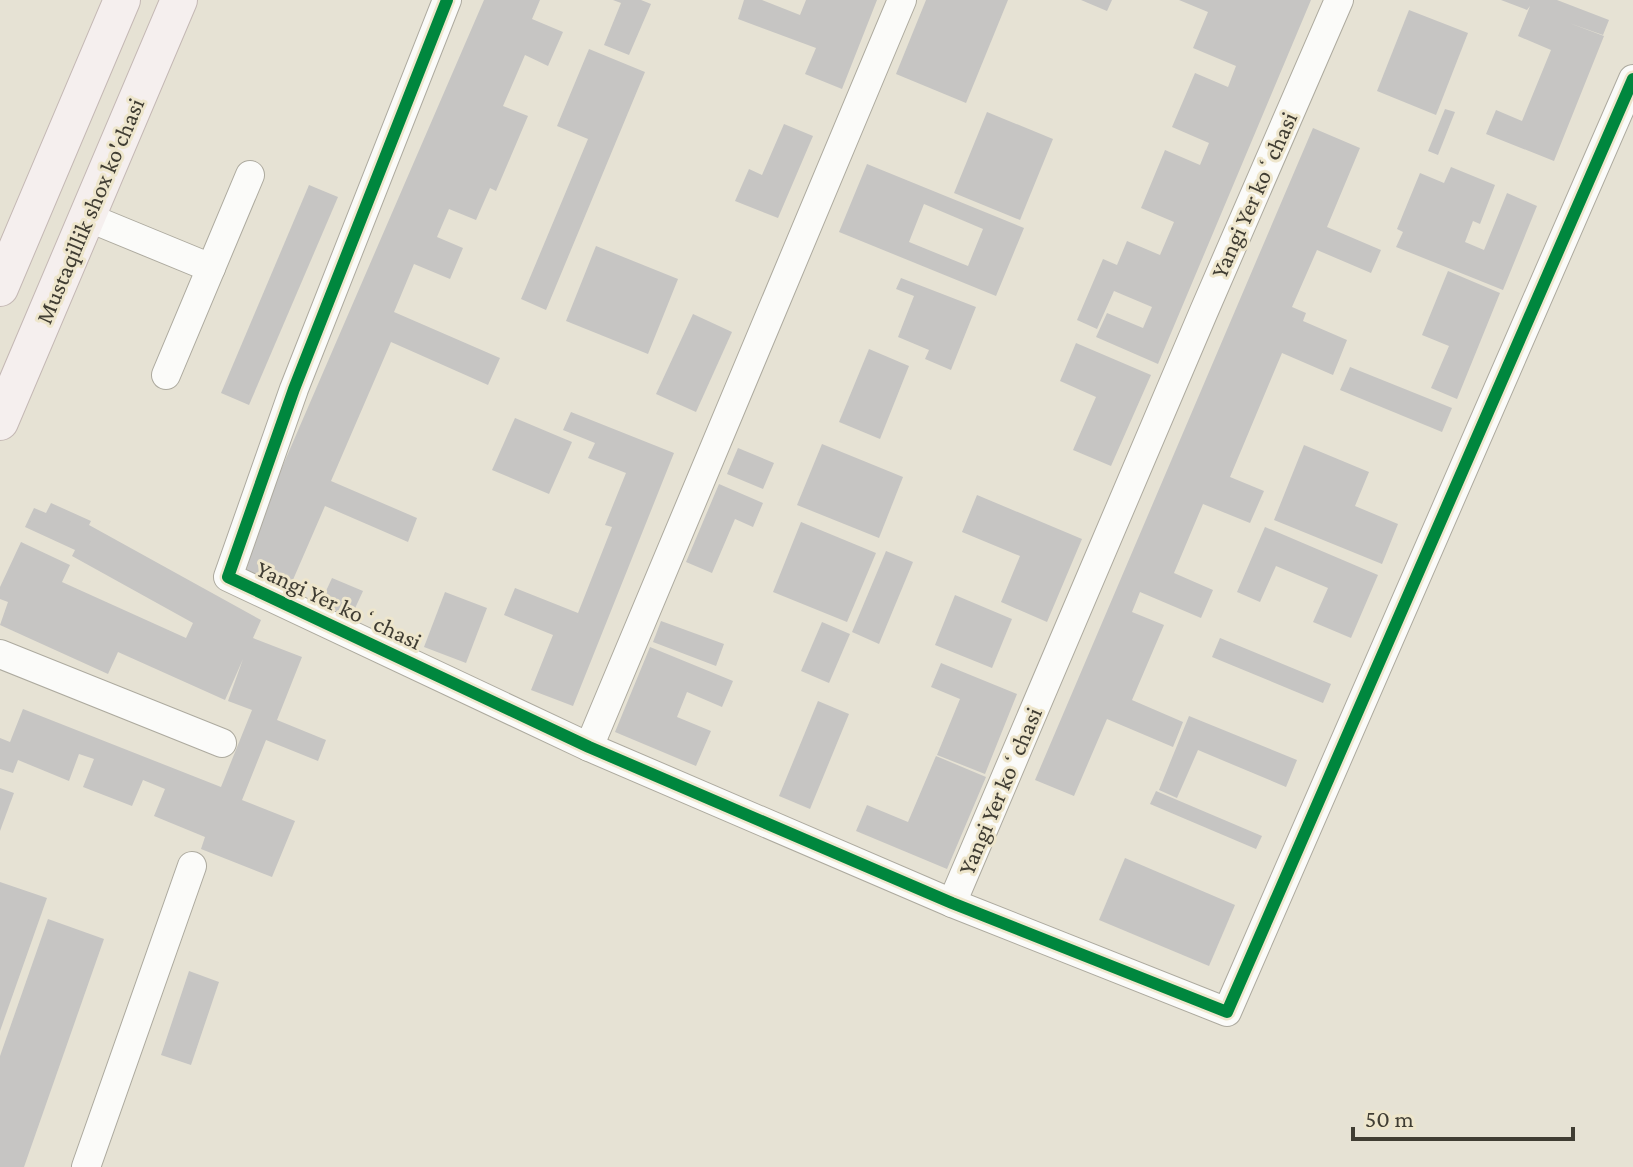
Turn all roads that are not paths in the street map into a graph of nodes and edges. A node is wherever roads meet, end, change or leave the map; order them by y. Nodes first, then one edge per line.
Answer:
1 (122, 0) edge
2 (179, 0) edge
3 (447, 0) edge
4 (902, 0) edge
5 (1339, 0) edge
6 (1633, 79) edge
7 (250, 175) dead end
8 (87, 217) junction
9 (211, 268) junction
10 (0, 288) edge
11 (166, 375) dead end
12 (0, 422) edge
13 (0, 654) edge
14 (222, 743) dead end
15 (589, 747) junction
16 (192, 866) dead end
17 (952, 903) junction
18 (86, 1167) edge

1 - 10 main road
2 - 8 main road, Mustaqillik shox ko'chasi
3 - 15 street, Yangi Yer koʻchasi
4 - 15 street
5 - 17 street, Yangi Yer koʻchasi
6 - 17 street
7 - 9 street
8 - 9 street
8 - 12 main road, Mustaqillik shox ko'chasi
9 - 11 street
13 - 14 street
15 - 17 street, Yangi Yer koʻchasi
16 - 18 street

